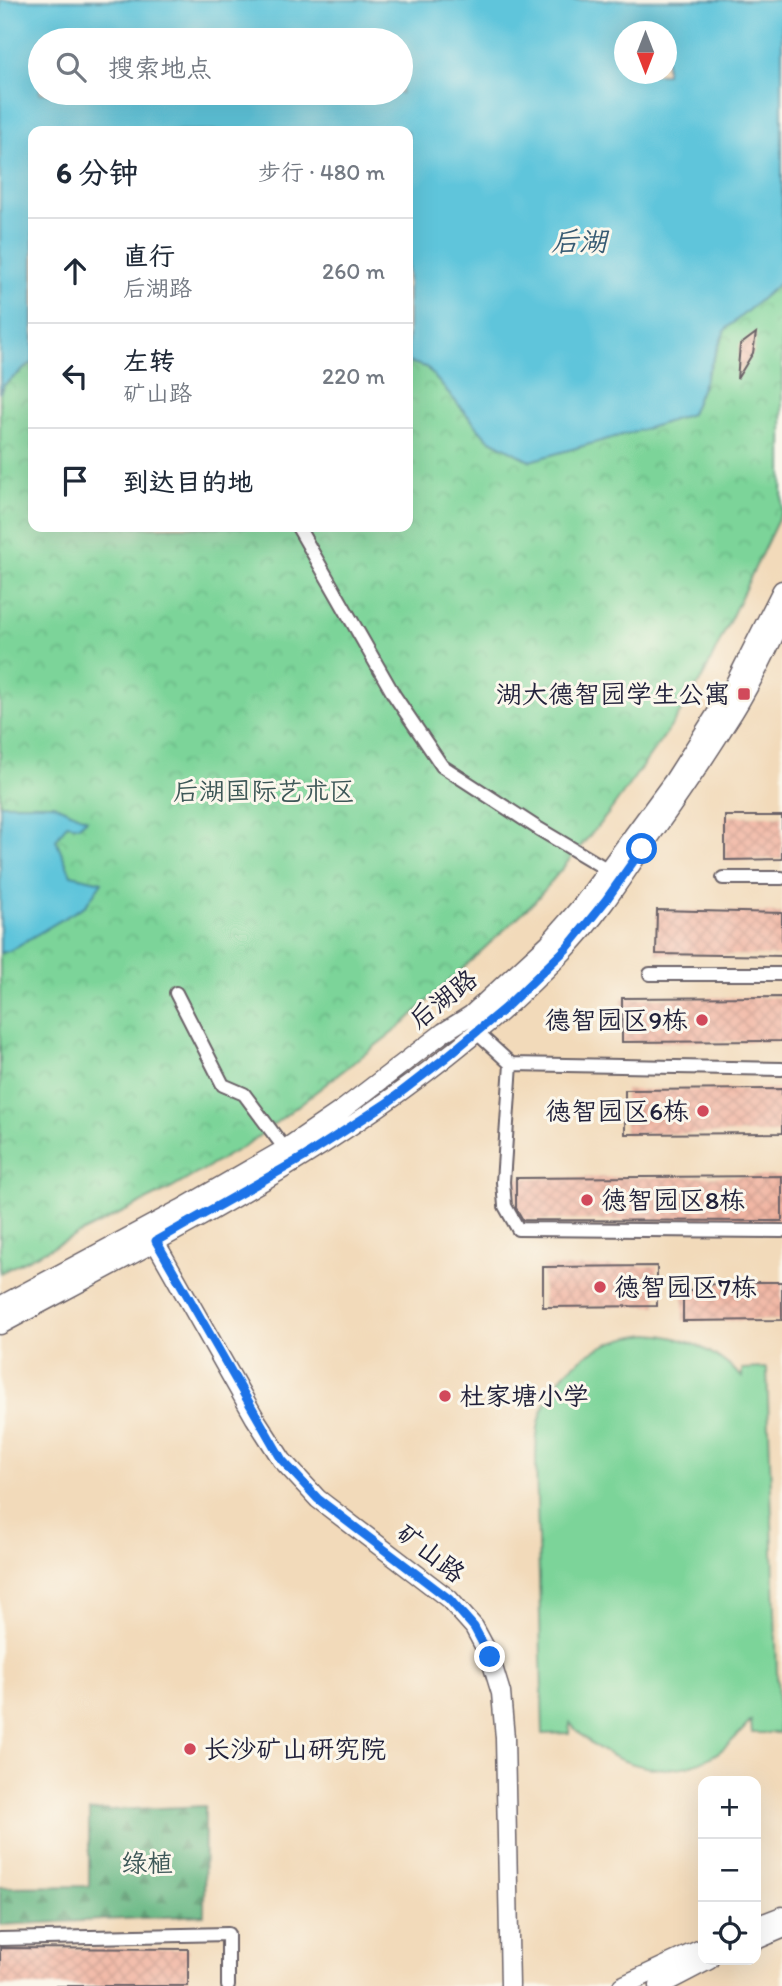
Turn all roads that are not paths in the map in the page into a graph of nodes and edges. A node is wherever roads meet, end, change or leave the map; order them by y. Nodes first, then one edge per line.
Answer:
1 (301, 532) edge
2 (782, 590) edge
3 (782, 619) edge
4 (608, 870) junction
5 (723, 878) dead end
6 (782, 878) edge
7 (650, 974) dead end
8 (782, 974) edge
9 (176, 993) dead end
10 (476, 1032) junction
11 (511, 1064) junction
12 (782, 1069) edge
13 (285, 1149) junction
14 (782, 1231) edge
15 (146, 1237) junction
16 (0, 1306) edge
17 (0, 1325) edge
18 (782, 1916) edge
19 (761, 1924) edge
20 (782, 1929) edge
21 (761, 1938) edge
22 (0, 1939) edge
23 (698, 1950) edge
24 (699, 1965) edge
25 (228, 1986) edge
26 (501, 1986) edge
27 (510, 1986) edge
28 (622, 1986) edge
29 (659, 1986) edge

1 - 4 street
2 - 4 main road, 后湖路
3 - 10 main road, 后湖路
4 - 13 main road, 后湖路
5 - 6 street
7 - 8 street
9 - 13 street
10 - 11 street
10 - 15 main road, 后湖路
11 - 12 street
11 - 14 street
13 - 15 main road, 后湖路
15 - 16 main road, 后湖路
15 - 17 main road, 后湖路
15 - 26 main road, 矿山路
15 - 27 main road, 矿山路
18 - 19 main road
20 - 21 main road
22 - 25 street
23 - 28 main road
24 - 29 main road

